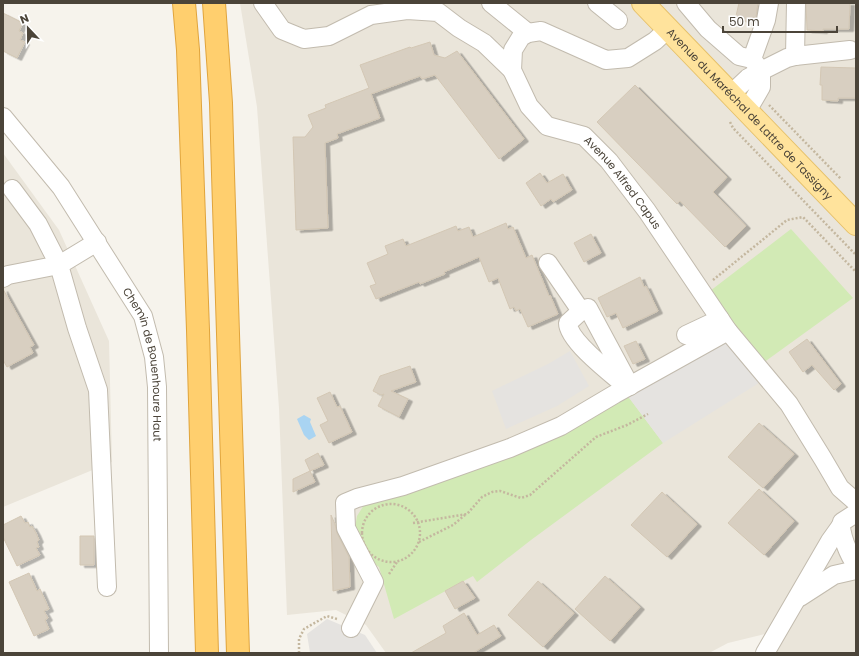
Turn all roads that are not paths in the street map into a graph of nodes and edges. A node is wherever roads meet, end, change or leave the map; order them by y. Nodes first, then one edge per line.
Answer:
1 (184, 3) edge
2 (214, 3) edge
3 (263, 3) edge
4 (491, 3) edge
5 (597, 3) edge
6 (643, 3) edge
7 (686, 3) edge
8 (769, 3) edge
9 (796, 3) edge
10 (618, 20) dead end
11 (668, 29) junction
12 (528, 33) junction
13 (850, 50) dead end
14 (795, 56) junction
15 (756, 65) junction
16 (512, 70) junction
17 (739, 102) junction
18 (3, 117) edge
19 (12, 190) dead end
20 (856, 224) edge
21 (97, 242) junction
22 (548, 263) dead end
23 (59, 265) junction
24 (3, 278) edge
25 (581, 311) junction
26 (724, 325) junction
27 (686, 335) dead end
28 (629, 387) junction
29 (840, 488) junction
30 (856, 502) edge
31 (846, 521) edge
32 (856, 565) edge
33 (856, 570) edge
34 (107, 587) dead end
35 (797, 598) junction
36 (352, 626) road end
37 (159, 653) edge
38 (208, 653) edge
39 (238, 653) edge
40 (765, 653) edge

1 - 38 highway
2 - 39 highway
3 - 16 street
4 - 12 street
5 - 10 street
6 - 11 main road, Avenue du Maréchal de Lattre de Tassigny
7 - 15 street
8 - 15 street
9 - 14 street
11 - 12 street
11 - 17 main road, Avenue du Maréchal de Lattre de Tassigny
12 - 16 street, Avenue Alfred Capus
13 - 14 street
14 - 15 street
15 - 17 street
16 - 26 street, Avenue Alfred Capus
17 - 20 main road, Avenue du Maréchal de Lattre de Tassigny
18 - 21 street, Chemin de Bouenhoure Haut
19 - 23 street
21 - 23 street
21 - 37 street, Chemin de Bouenhoure Haut
22 - 25 street
23 - 24 street
23 - 34 street
25 - 28 street
25 - 28 street
26 - 27 street
26 - 28 street
26 - 29 street, Avenue Alfred Capus
28 - 36 street
29 - 30 street
29 - 31 street
31 - 32 street
31 - 35 street
33 - 35 street
35 - 40 street

